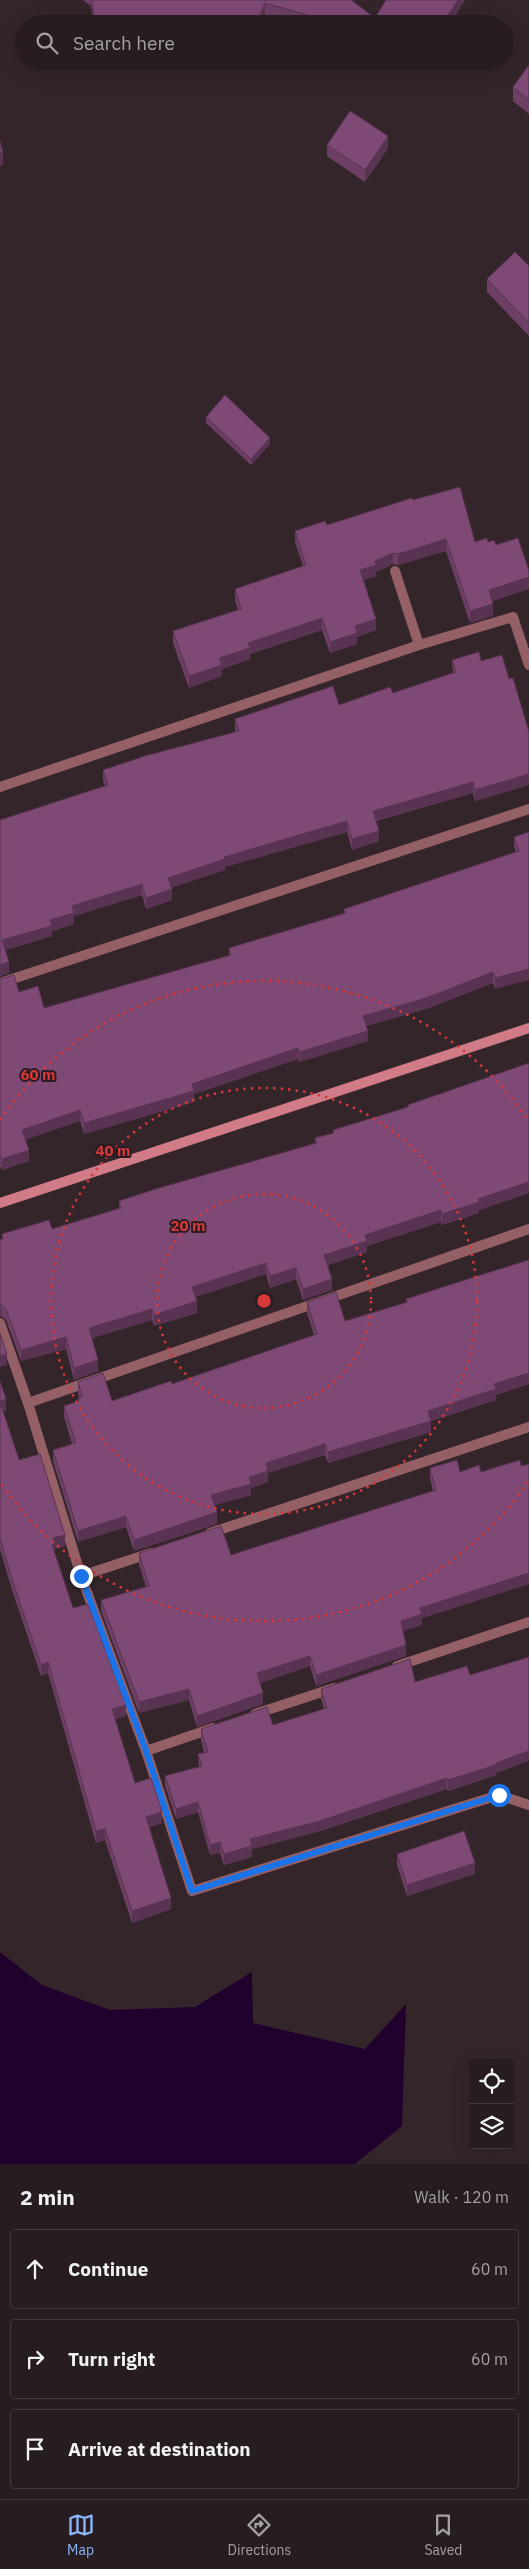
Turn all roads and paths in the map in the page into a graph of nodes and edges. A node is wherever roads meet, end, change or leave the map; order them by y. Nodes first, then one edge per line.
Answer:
1 (395, 571) dead end
2 (419, 645) junction
3 (529, 665) edge
4 (0, 787) edge
5 (529, 809) edge
6 (0, 983) edge
7 (529, 1028) edge
8 (0, 1203) edge
9 (529, 1229) edge
10 (0, 1323) edge
11 (28, 1403) junction
12 (529, 1427) edge
13 (202, 1536) edge
14 (165, 1548) edge
15 (81, 1576) junction
16 (529, 1622) edge
17 (389, 1669) edge
18 (342, 1685) edge
19 (249, 1716) edge
20 (221, 1726) edge
21 (146, 1751) junction
22 (529, 1805) edge

1 - 2 street
2 - 3 street
2 - 4 street
5 - 6 street
7 - 8 street
9 - 11 street
10 - 11 street
11 - 15 street
12 - 13 street
14 - 15 street
15 - 21 street
16 - 17 street
18 - 19 street
20 - 21 street
21 - 22 street

